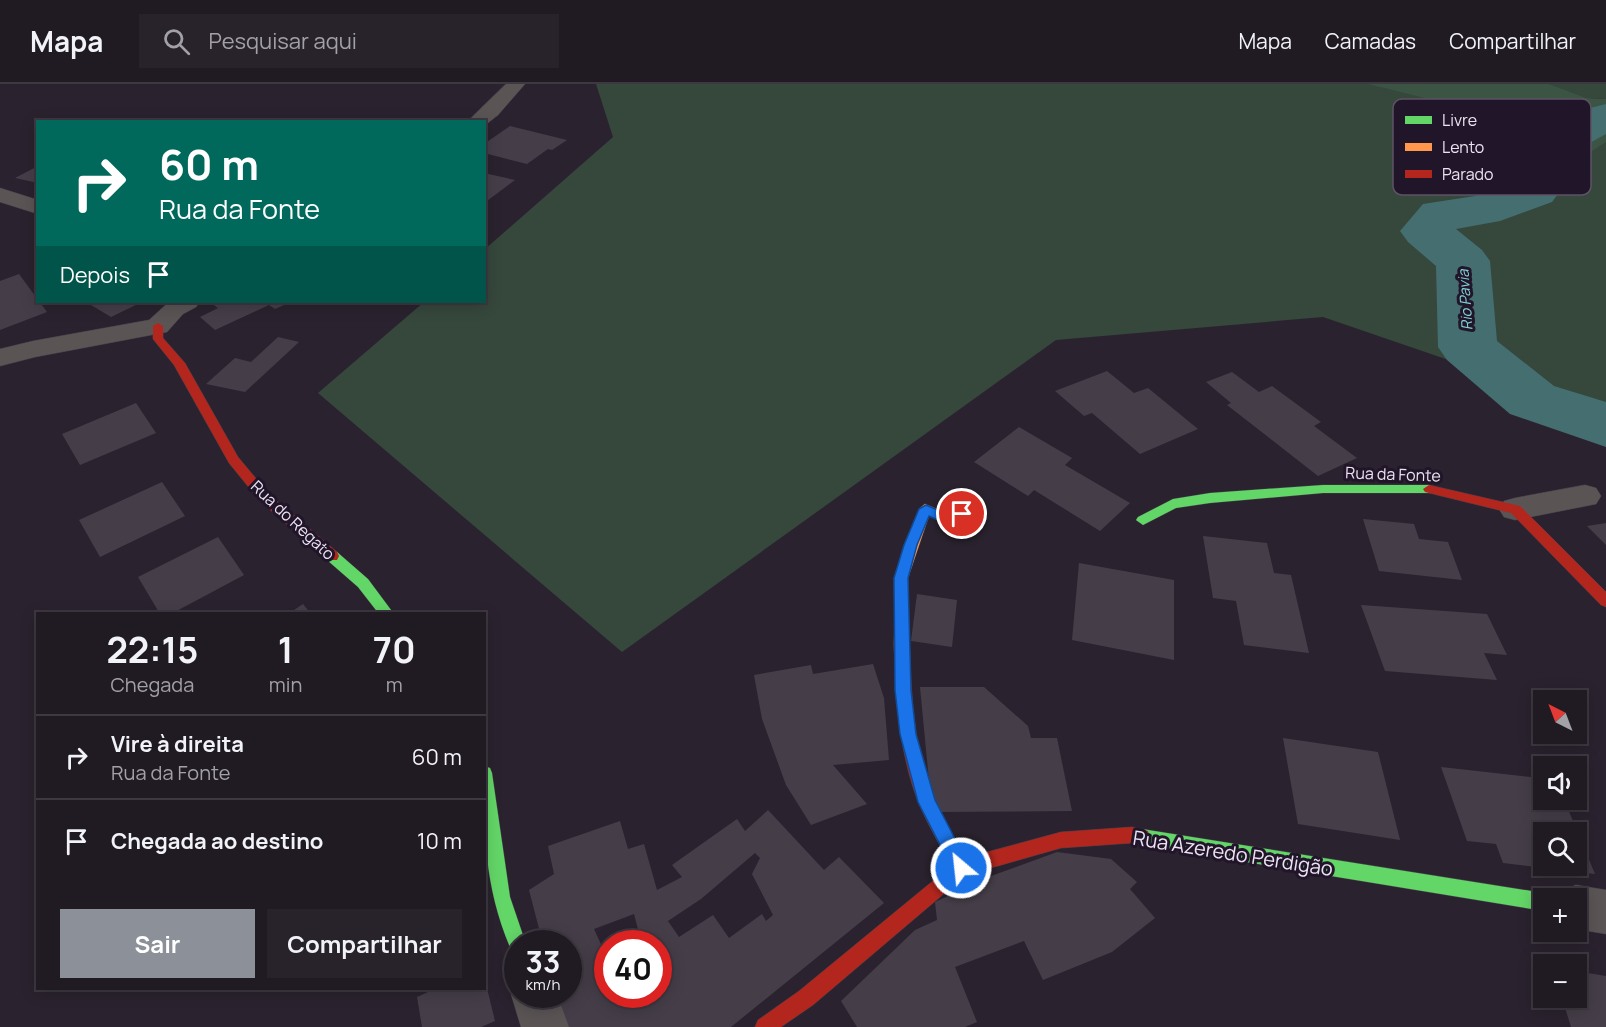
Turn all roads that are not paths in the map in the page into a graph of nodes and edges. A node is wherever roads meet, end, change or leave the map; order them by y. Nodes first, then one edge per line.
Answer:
1 (516, 84) edge
2 (480, 120) edge
3 (0, 195) edge
4 (36, 206) edge
5 (185, 303) edge
6 (158, 326) junction
7 (0, 358) edge
8 (1585, 496) dead end
9 (1515, 508) junction
10 (962, 514) dead end
11 (1143, 520) dead end
12 (1606, 601) edge
13 (385, 612) edge
14 (486, 788) edge
15 (961, 868) junction
16 (1533, 900) edge
17 (1587, 909) edge
18 (1606, 912) edge
19 (512, 930) edge
20 (539, 1008) edge
21 (545, 1027) edge
22 (765, 1027) edge

1 - 2 street
3 - 4 street
5 - 6 street
6 - 7 street
6 - 13 street, Rua do Regato
8 - 9 street
9 - 11 street, Rua da Fonte
9 - 12 street
10 - 15 street
14 - 19 street
15 - 16 street, Rua Azeredo Perdigão
15 - 22 street, Rua Azeredo Perdigão
17 - 18 street
20 - 21 street

